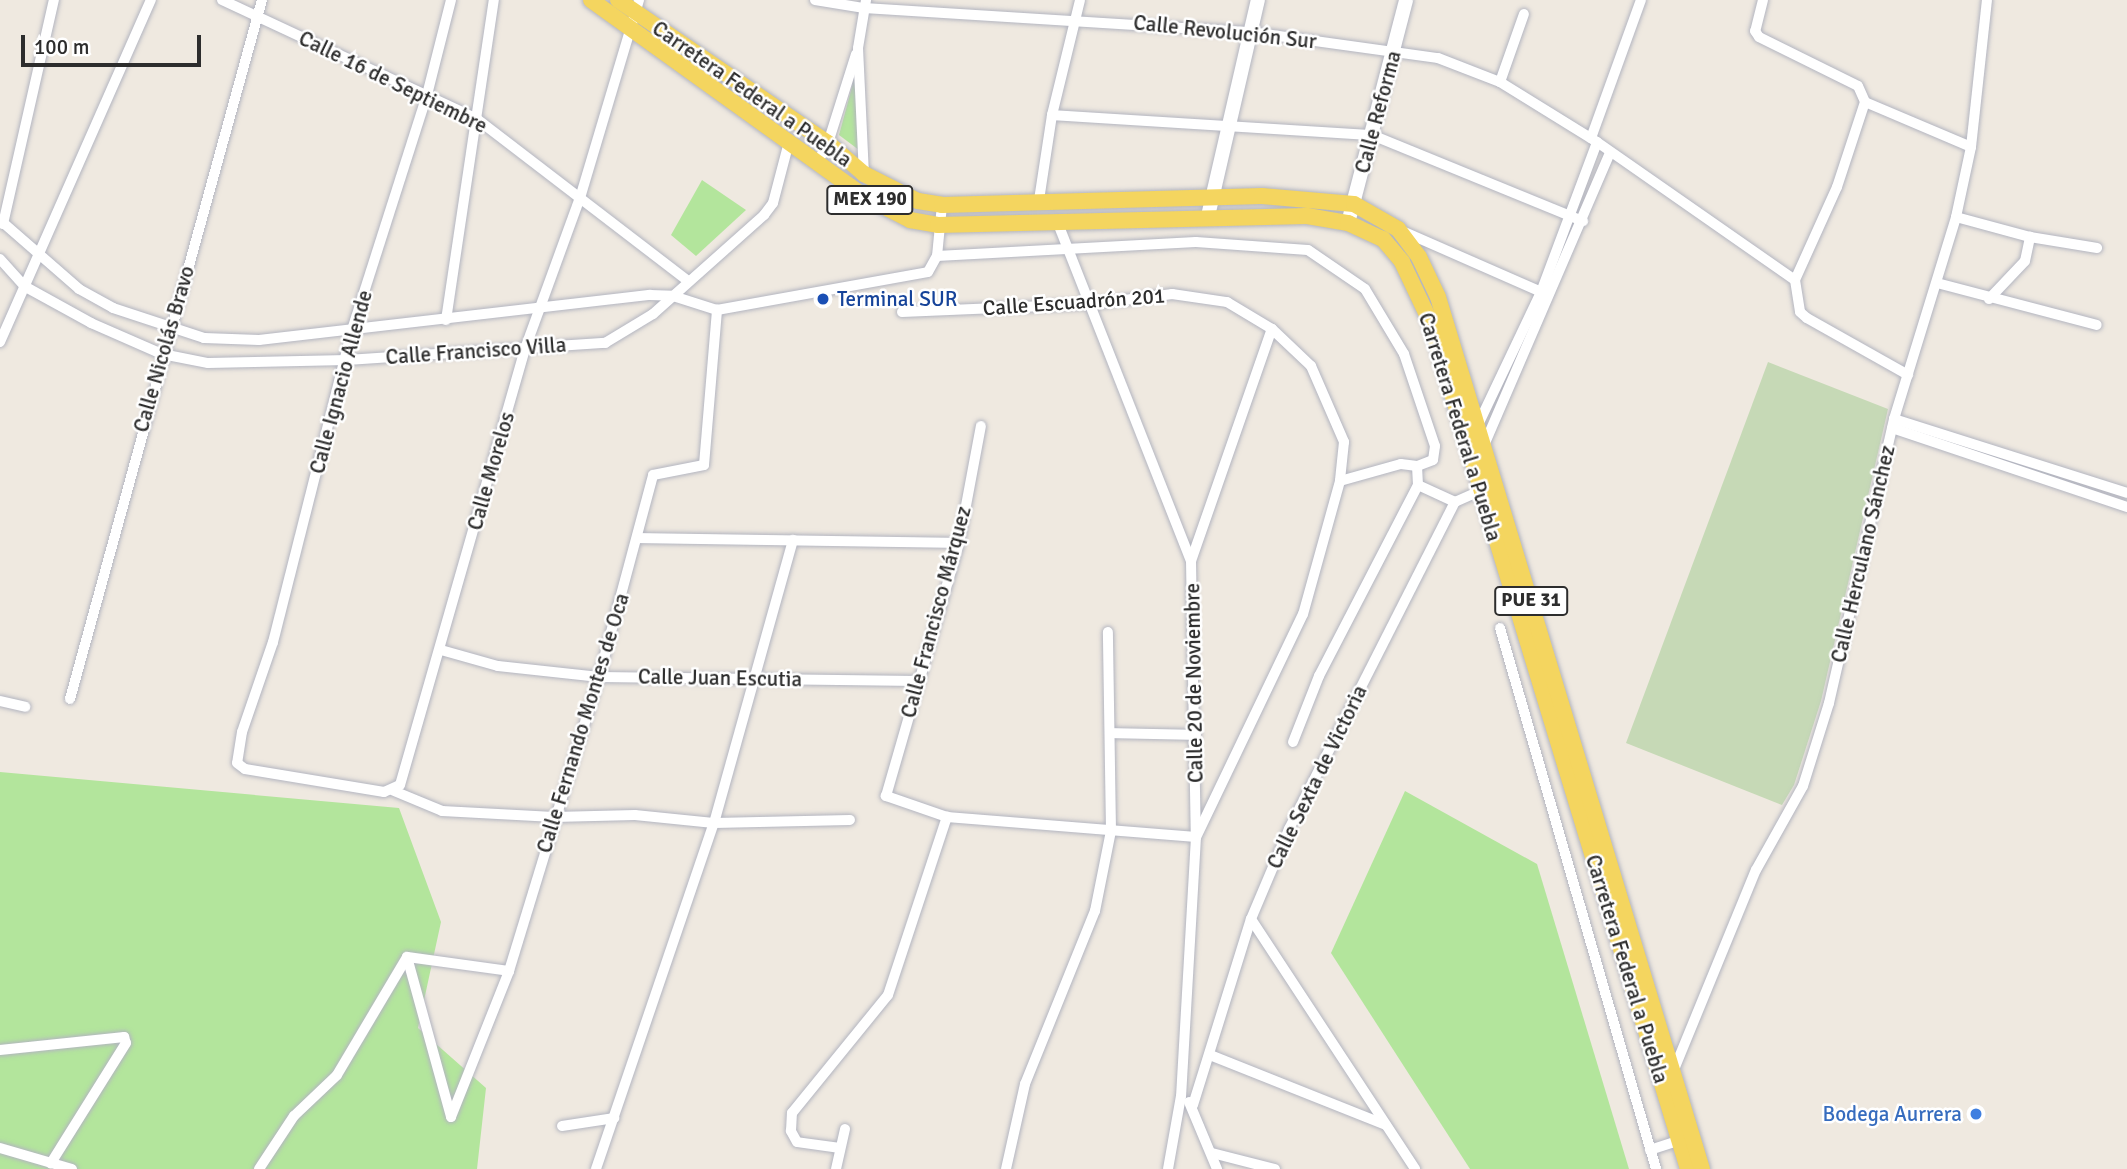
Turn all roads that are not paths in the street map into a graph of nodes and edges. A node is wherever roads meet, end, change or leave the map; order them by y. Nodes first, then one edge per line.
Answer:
1 (54, 0) edge
2 (151, 0) edge
3 (222, 0) edge
4 (262, 0) edge
5 (451, 0) edge
6 (494, 0) edge
7 (591, 0) edge
8 (618, 0) edge
9 (815, 0) edge
10 (1080, 0) edge
11 (1258, 0) edge
12 (1406, 0) edge
13 (1641, 0) edge
14 (1763, 0) edge
15 (1987, 0) edge
16 (865, 4) edge
17 (634, 13) edge
18 (1524, 14) dead end
19 (258, 18) junction
20 (1076, 19) junction
21 (1250, 32) junction
22 (858, 48) junction
23 (1393, 51) junction
24 (1500, 82) junction
25 (427, 95) junction
26 (1865, 102) junction
27 (1052, 115) junction
28 (477, 119) junction
29 (1227, 128) junction
30 (1372, 135) junction
31 (1594, 140) junction
32 (789, 142) junction
33 (828, 144) junction
34 (1971, 147) junction
35 (1610, 153) junction
36 (817, 163) junction
37 (864, 174) junction
38 (855, 190) junction
39 (1210, 195) junction
40 (580, 198) junction
41 (1039, 200) junction
42 (1354, 204) junction
43 (942, 205) junction
44 (1570, 214) junction
45 (1208, 216) junction
46 (1956, 217) junction
47 (1583, 220) junction
48 (1057, 221) junction
49 (1, 222) edge
50 (1349, 223) junction
51 (939, 225) junction
52 (1398, 229) junction
53 (2030, 237) junction
54 (1066, 248) junction
55 (2097, 248) dead end
56 (38, 256) junction
57 (937, 256) junction
58 (0, 259) edge
59 (1794, 280) junction
60 (688, 281) junction
61 (1937, 283) junction
62 (24, 286) junction
63 (1546, 294) junction
64 (673, 296) junction
65 (1989, 299) junction
66 (1092, 304) junction
67 (539, 310) junction
68 (717, 310) junction
69 (902, 312) dead end
70 (446, 320) junction
71 (2097, 325) dead end
72 (170, 328) junction
73 (1272, 329) junction
74 (352, 330) junction
75 (0, 342) edge
76 (526, 346) junction
77 (162, 354) junction
78 (347, 360) junction
79 (1908, 375) junction
80 (1463, 403) junction
81 (1893, 424) junction
82 (981, 426) dead end
83 (1478, 426) junction
84 (1466, 442) junction
85 (1485, 447) junction
86 (1473, 464) junction
87 (1417, 466) junction
88 (1340, 481) junction
89 (1418, 485) junction
90 (1488, 487) junction
91 (2127, 493) edge
92 (1455, 502) junction
93 (2127, 507) edge
94 (639, 538) junction
95 (793, 540) junction
96 (959, 543) junction
97 (1191, 561) junction
98 (1500, 628) dead end
99 (1108, 632) dead end
100 (441, 650) junction
101 (599, 677) junction
102 (756, 677) junction
103 (918, 681) junction
104 (70, 699) dead end
105 (0, 701) edge
106 (25, 706) dead end
107 (1111, 733) junction
108 (1196, 735) junction
109 (1293, 743) dead end
110 (394, 791) junction
111 (554, 817) junction
112 (947, 817) junction
113 (850, 820) dead end
114 (714, 823) junction
115 (1111, 831) junction
116 (1196, 836) junction
117 (1251, 919) junction
118 (407, 957) junction
119 (509, 971) junction
120 (0, 1050) edge
121 (1210, 1055) junction
122 (1667, 1075) junction
123 (1181, 1096) junction
124 (1193, 1105) junction
125 (614, 1118) junction
126 (1387, 1125) junction
127 (562, 1126) dead end
128 (845, 1129) dead end
129 (1680, 1140) junction
130 (0, 1148) edge
131 (840, 1148) junction
132 (1650, 1150) junction
133 (1212, 1153) junction
134 (51, 1163) junction
135 (72, 1169) edge
136 (259, 1169) edge
137 (596, 1169) edge
138 (836, 1169) edge
139 (1006, 1169) edge
140 (1168, 1169) edge
141 (1217, 1169) edge
142 (1275, 1169) edge
143 (1415, 1169) edge
144 (1656, 1169) edge
145 (1688, 1169) edge
146 (1702, 1169) edge

1 - 49 street
2 - 56 street
3 - 19 street, Calle 16 de Septiembre
4 - 19 street, Calle Nicolás Bravo
5 - 25 street, Calle Ignacio Allende
6 - 28 street
7 - 17 main road, Carretera Federal a Puebla / MEX 190
8 - 17 main road, Carretera Federal a Puebla / MEX 190
9 - 16 street, Calle Revolución Sur
10 - 20 street
11 - 21 street
12 - 23 street, Calle Reforma
13 - 31 street
14 - 26 street
15 - 34 street, Calle Herculano Sánchez
16 - 20 street, Calle Revolución Sur
16 - 22 street
17 - 32 main road, Carretera Federal a Puebla / MEX 190
17 - 33 main road, Carretera Federal a Puebla / MEX 190
17 - 40 street, Calle Morelos
18 - 24 street
19 - 25 street, Calle 16 de Septiembre
19 - 72 street, Calle Nicolás Bravo
20 - 21 street, Calle Revolución Sur
20 - 27 street
21 - 23 street, Calle Revolución Sur
21 - 29 street
22 - 33 street
22 - 37 street
23 - 24 street, Calle Revolución Sur
23 - 30 street, Calle Reforma
24 - 31 street, Calle Revolución Sur
25 - 28 street, Calle 16 de Septiembre
25 - 74 street, Calle Ignacio Allende
26 - 34 street
26 - 59 street
27 - 29 street
27 - 41 street
28 - 40 street, Calle 16 de Septiembre
28 - 70 street
29 - 30 street
29 - 39 street
30 - 42 street, Calle Reforma
30 - 44 street
31 - 35 street, Calle Revolución Sur
31 - 44 street
32 - 36 main road, Carretera Federal a Puebla / MEX 190
32 - 60 street, Calle Francisco Villa
33 - 36 street
33 - 37 main road, Carretera Federal a Puebla / MEX 190
34 - 46 street, Calle Herculano Sánchez
35 - 47 street
35 - 59 street, Calle Revolución Sur
36 - 38 main road, Carretera Federal a Puebla / MEX 190
37 - 38 street
37 - 43 main road, Carretera Federal a Puebla / MEX 190
38 - 51 main road, Carretera Federal a Puebla / MEX 190
39 - 41 main road, Carretera Federal a Puebla / MEX 190
39 - 42 main road, Carretera Federal a Puebla / PUE 31
39 - 45 street
40 - 60 street, Calle 16 de Septiembre
40 - 67 street, Calle Morelos
41 - 43 main road, Carretera Federal a Puebla / MEX 190
42 - 50 street, Calle Reforma
42 - 52 main road, Carretera Federal a Puebla / PUE 31
43 - 51 street
44 - 47 street
44 - 63 street
45 - 48 main road, Carretera Federal a Puebla / MEX 190
45 - 50 main road, Carretera Federal a Puebla / PUE 31
46 - 53 street
46 - 61 street, Calle Herculano Sánchez
47 - 63 street
48 - 51 main road, Carretera Federal a Puebla / MEX 190
48 - 54 street, Calle 20 de Noviembre
49 - 56 street, Calle Francisco Villa
50 - 80 main road, Carretera Federal a Puebla / PUE 31
51 - 57 street
52 - 63 street
52 - 80 main road, Carretera Federal a Puebla / PUE 31
53 - 55 street
53 - 65 street
54 - 57 street
54 - 66 street, Calle 20 de Noviembre
54 - 87 street
56 - 62 street
56 - 72 street, Calle Francisco Villa
57 - 68 street
58 - 62 street, Calle Francisco Villa
59 - 79 street
60 - 64 street, Calle Francisco Villa
61 - 65 street
61 - 79 street, Calle Herculano Sánchez
62 - 75 street
62 - 77 street, Calle Francisco Villa
63 - 83 street
63 - 85 street
64 - 67 street, Calle Francisco Villa
64 - 68 street
64 - 76 street, Calle Francisco Villa
65 - 71 street
66 - 69 street, Calle Escuadrón 201
66 - 73 street, Calle Escuadrón 201
66 - 97 street, Calle 20 de Noviembre
67 - 70 street, Calle Francisco Villa
67 - 76 street, Calle Morelos
68 - 94 street, Calle Fernando Montes de Oca
70 - 74 street, Calle Francisco Villa
72 - 74 street, Calle Francisco Villa
72 - 77 street, Calle Nicolás Bravo
73 - 88 street, Calle Escuadrón 201
73 - 97 street
74 - 78 street, Calle Ignacio Allende
76 - 78 street, Calle Francisco Villa
76 - 100 street, Calle Morelos
77 - 78 street, Calle Francisco Villa
77 - 104 street, Calle Nicolás Bravo
78 - 110 street, Calle Ignacio Allende
79 - 81 street, Calle Herculano Sánchez
80 - 83 main road, Carretera Federal a Puebla / PUE 31
80 - 84 main road, Carretera Federal a Puebla / PUE 31
81 - 91 street
81 - 93 street
81 - 122 street, Calle Herculano Sánchez
82 - 96 street, Calle Francisco Márquez
83 - 84 street
83 - 85 main road, Carretera Federal a Puebla / PUE 31
84 - 86 main road, Carretera Federal a Puebla / PUE 31
85 - 86 street
85 - 90 main road, Carretera Federal a Puebla / PUE 31
86 - 90 main road, Carretera Federal a Puebla / PUE 31
87 - 88 street
87 - 89 street
88 - 116 street, Calle Escuadrón 201
89 - 92 street
89 - 109 street
90 - 92 street
90 - 122 main road, Carretera Federal a Puebla / PUE 31
92 - 117 street, Calle Sexta de Victoria
94 - 95 street
94 - 101 street, Calle Fernando Montes de Oca
95 - 96 street
95 - 102 street
96 - 103 street, Calle Francisco Márquez
97 - 108 street, Calle 20 de Noviembre
98 - 132 street
99 - 107 street
100 - 101 street, Calle Juan Escutia
100 - 110 street, Calle Morelos
101 - 102 street, Calle Juan Escutia
101 - 111 street, Calle Fernando Montes de Oca
102 - 103 street, Calle Juan Escutia
102 - 114 street
103 - 112 street, Calle Francisco Márquez
105 - 106 street
107 - 108 street
107 - 115 street
108 - 116 street, Calle 20 de Noviembre
110 - 111 street
111 - 114 street
111 - 119 street, Calle Fernando Montes de Oca
112 - 115 street
112 - 131 street
113 - 114 street
114 - 125 street
115 - 116 street
115 - 139 street
116 - 123 street, Calle 20 de Noviembre
117 - 121 street, Calle Sexta de Victoria
117 - 126 street
118 - 119 street
118 - 119 street, Calle Fernando Montes de Oca
118 - 136 street
120 - 134 street
121 - 124 street, Calle Sexta de Victoria
121 - 126 street
122 - 129 main road, Carretera Federal a Puebla / PUE 31
122 - 146 main road, Carretera Federal a Puebla / PUE 31
123 - 124 street
123 - 140 street, Calle 20 de Noviembre
124 - 133 street
125 - 127 street
125 - 137 street
126 - 143 street
128 - 131 street
129 - 132 street
129 - 145 main road, Carretera Federal a Puebla / PUE 31
130 - 134 street
131 - 138 street
132 - 144 street
133 - 141 street
133 - 142 street
134 - 135 street

